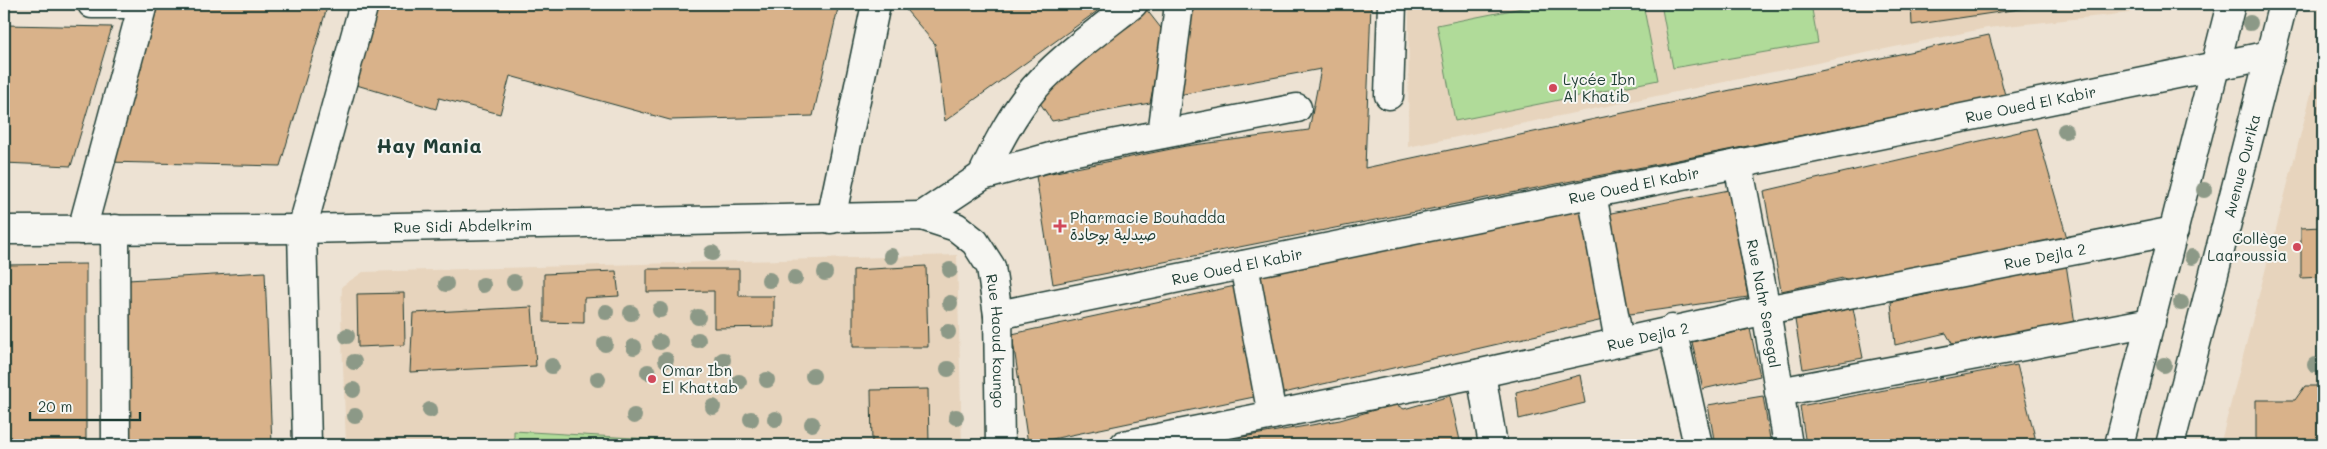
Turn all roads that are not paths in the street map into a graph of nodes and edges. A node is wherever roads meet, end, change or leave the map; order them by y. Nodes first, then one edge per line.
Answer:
1 (92, 4) edge
2 (143, 4) edge
3 (364, 4) edge
4 (876, 4) edge
5 (1133, 4) edge
6 (1178, 4) edge
7 (1392, 4) edge
8 (2231, 4) edge
9 (2283, 4) edge
10 (2270, 56) junction
11 (2214, 67) junction
12 (1389, 95) dead end
13 (1297, 108) dead end
14 (1162, 134) junction
15 (1738, 164) junction
16 (982, 176) junction
17 (1592, 194) junction
18 (922, 216) junction
19 (831, 219) junction
20 (302, 228) junction
21 (115, 229) junction
22 (4, 230) edge
23 (82, 230) junction
24 (2174, 231) junction
25 (1244, 265) junction
26 (1766, 310) junction
27 (998, 315) junction
28 (2151, 322) junction
29 (1672, 329) junction
30 (1619, 341) junction
31 (1481, 373) junction
32 (1779, 392) junction
33 (1272, 414) junction
34 (116, 445) edge
35 (307, 445) edge
36 (1000, 445) edge
37 (1124, 445) edge
38 (1494, 445) edge
39 (1698, 445) edge
40 (1788, 445) edge
41 (2119, 445) edge
42 (2170, 445) edge

1 - 2 street
2 - 23 street
3 - 20 street
4 - 19 street
5 - 16 street
6 - 14 street
7 - 12 street
8 - 11 street
9 - 10 street, Avenue Ourika
10 - 11 street, Rue Oued El Kabir
10 - 42 street, Avenue Ourika
11 - 15 street, Rue Oued El Kabir
11 - 24 street
13 - 14 street
14 - 16 street
15 - 17 street, Rue Oued El Kabir
15 - 26 street, Rue Nahr Senegal
16 - 18 street
17 - 25 street, Rue Oued El Kabir
17 - 30 street
18 - 19 street, Rue Sidi Abdelkrim
18 - 27 street, Rue Haoud koungo
19 - 20 street, Rue Sidi Abdelkrim
20 - 21 street, Rue Sidi Abdelkrim
20 - 35 street
21 - 23 street, Rue Sidi Abdelkrim
21 - 34 street
22 - 23 street, Rue Sidi Abdelkrim
24 - 26 street, Rue Dejla 2
24 - 28 street
25 - 27 street, Rue Oued El Kabir
25 - 33 street
26 - 29 street, Rue Dejla 2
26 - 32 street, Rue Nahr Senegal
27 - 36 street, Rue Haoud koungo
28 - 32 street
28 - 41 street
29 - 30 street, Rue Dejla 2
29 - 39 street
30 - 31 street, Rue Dejla 2
31 - 33 street, Rue Dejla 2
31 - 38 street
32 - 40 street, Rue Nahr Senegal
33 - 37 street, Rue Dejla 2

